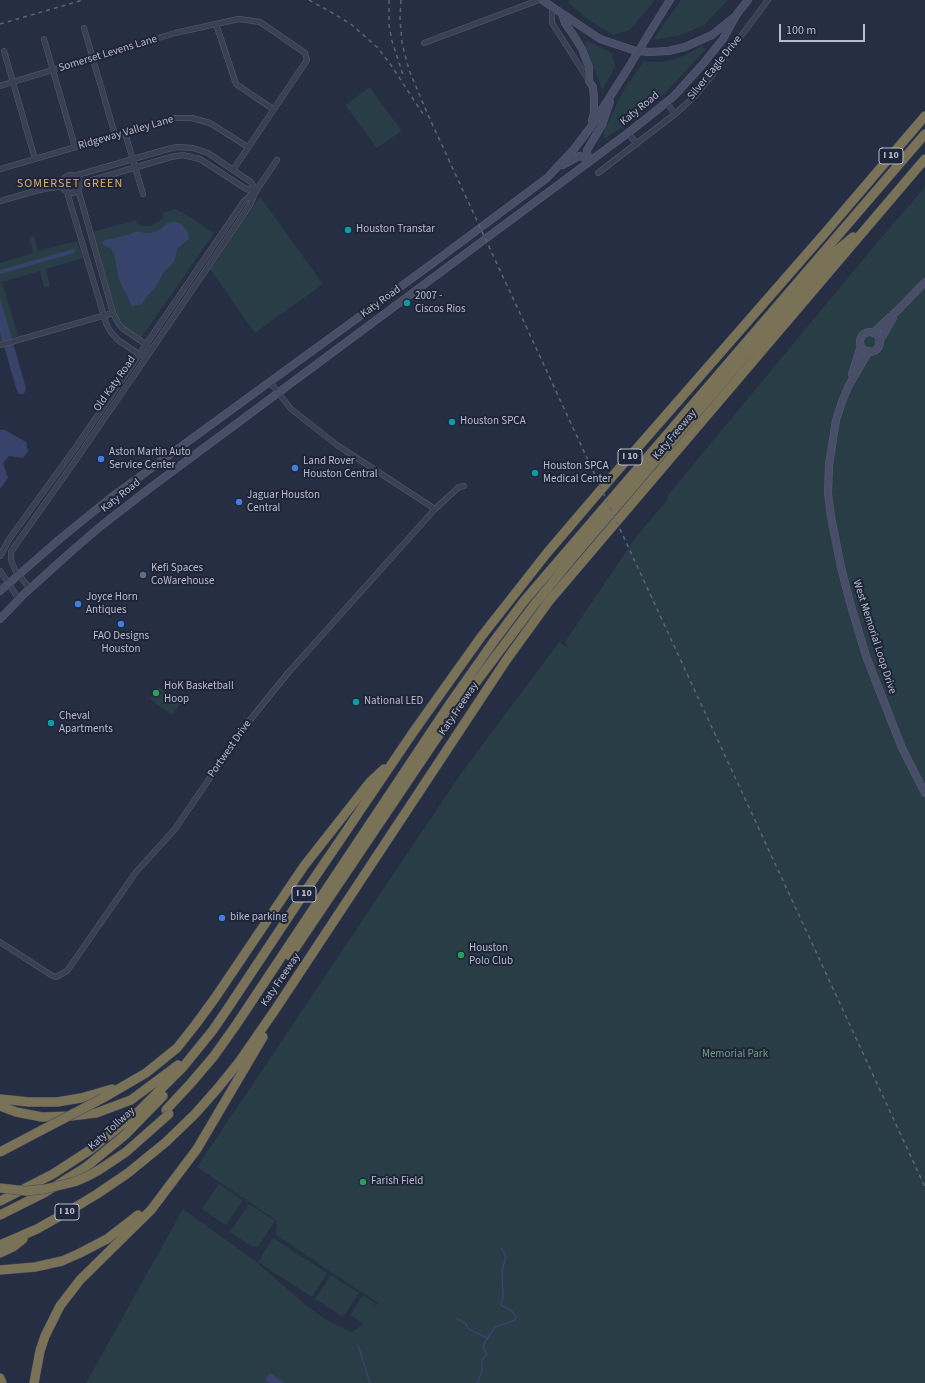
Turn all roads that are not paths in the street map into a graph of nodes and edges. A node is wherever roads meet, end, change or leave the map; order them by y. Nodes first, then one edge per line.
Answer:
1 (540, 0) edge
2 (670, 0) edge
3 (748, 0) edge
4 (768, 0) edge
5 (552, 7) junction
6 (562, 14) junction
7 (737, 14) junction
8 (216, 24) junction
9 (84, 28) dead end
10 (44, 39) dead end
11 (424, 43) dead end
12 (4, 51) dead end
13 (93, 58) junction
14 (53, 70) junction
15 (590, 81) junction
16 (13, 82) junction
17 (0, 86) edge
18 (613, 93) junction
19 (666, 102) junction
20 (273, 110) junction
21 (675, 114) junction
22 (925, 116) edge
23 (590, 128) junction
24 (125, 133) junction
25 (628, 133) junction
26 (925, 134) edge
27 (115, 135) junction
28 (637, 144) junction
29 (75, 147) junction
30 (248, 147) junction
31 (35, 159) junction
32 (133, 159) junction
33 (925, 159) edge
34 (277, 160) dead end
35 (588, 162) junction
36 (227, 166) junction
37 (135, 168) junction
38 (557, 168) junction
39 (0, 169) edge
40 (233, 170) junction
41 (222, 173) junction
42 (598, 173) dead end
43 (74, 176) junction
44 (62, 186) junction
45 (78, 187) junction
46 (256, 191) junction
47 (67, 192) junction
48 (143, 194) dead end
49 (0, 197) edge
50 (0, 201) edge
51 (877, 216) junction
52 (94, 247) junction
53 (84, 250) junction
54 (199, 268) junction
55 (205, 272) junction
56 (925, 282) edge
57 (899, 309) junction
58 (113, 313) junction
59 (103, 315) junction
60 (358, 317) junction
61 (367, 326) junction
62 (873, 333) junction
63 (879, 342) junction
64 (0, 345) edge
65 (147, 345) junction
66 (861, 346) junction
67 (869, 351) junction
68 (149, 354) junction
69 (140, 355) junction
70 (290, 368) junction
71 (297, 377) junction
72 (270, 382) junction
73 (848, 387) junction
74 (277, 392) junction
75 (76, 447) junction
76 (82, 451) junction
77 (464, 486) dead end
78 (435, 509) junction
79 (0, 556) edge
80 (0, 571) edge
81 (19, 574) junction
82 (10, 582) junction
83 (30, 589) junction
84 (0, 592) edge
85 (22, 597) junction
86 (0, 618) edge
87 (396, 759) junction
88 (925, 793) edge
89 (0, 942) edge
90 (318, 945) junction
91 (213, 1030) junction
92 (121, 1087) junction
93 (0, 1099) edge
94 (0, 1106) edge
95 (167, 1112) junction
96 (0, 1152) edge
97 (0, 1183) edge
98 (0, 1188) edge
99 (166, 1190) junction
100 (0, 1201) edge
101 (0, 1215) edge
102 (37, 1229) junction
103 (0, 1245) edge
104 (0, 1252) edge
105 (0, 1270) edge
106 (0, 1378) edge
107 (2, 1383) edge
108 (34, 1383) edge

1 - 5 main road
1 - 11 street
2 - 18 main road, Katy Road, bridge
3 - 7 main road
4 - 21 street, Silver Eagle Drive
5 - 6 main road
5 - 15 street
6 - 7 main road
6 - 15 main road
7 - 19 main road, Katy Road
8 - 13 street, Somerset Levens Lane
8 - 20 street
8 - 20 street, Somerset Levens Lane
9 - 13 street
10 - 14 street
12 - 16 street
13 - 14 street, Somerset Levens Lane
13 - 27 street
14 - 16 street, Somerset Levens Lane
14 - 29 street
15 - 23 main road
16 - 17 street, Somerset Levens Lane
16 - 31 street
18 - 23 main road, Katy Road
18 - 35 main road
19 - 21 street
19 - 25 main road, Katy Road
20 - 30 street, Somerset Levens Lane
21 - 28 street, Silver Eagle Drive
22 - 87 highway, Katy Freeway / I 10
23 - 38 main road, Katy Road
24 - 27 street, Ridgeway Valley Lane
24 - 30 street, Ridgeway Valley Lane
24 - 32 street
25 - 28 street
25 - 35 main road, Katy Road
26 - 95 highway
27 - 29 street, Ridgeway Valley Lane
28 - 42 street, Silver Eagle Drive
29 - 31 street, Ridgeway Valley Lane
30 - 40 street, Somerset Levens Lane
31 - 39 street, Ridgeway Valley Lane
32 - 36 street
32 - 37 street
32 - 43 street
33 - 51 highway, Katy Freeway / I 10
34 - 46 street, Old Katy Road
35 - 38 main road
35 - 61 main road, Katy Road
36 - 40 street
36 - 41 street
37 - 41 street
37 - 45 street
37 - 48 street
38 - 60 main road, Katy Road
40 - 46 street
41 - 46 street
43 - 44 street
43 - 45 street
44 - 47 street
44 - 50 street
45 - 47 street
45 - 52 street
46 - 54 street, Old Katy Road
46 - 55 street, Old Katy Road
47 - 53 street
49 - 50 street
51 - 90 highway, Katy Freeway / I 10
51 - 95 highway
52 - 53 street
52 - 58 street
53 - 59 street
54 - 55 street
54 - 65 street, Old Katy Road
55 - 68 street, Old Katy Road
56 - 57 main road
57 - 62 main road
57 - 63 main road
58 - 59 street
58 - 65 street
59 - 64 street
59 - 69 street
60 - 61 main road
60 - 70 main road, Katy Road
61 - 71 main road, Katy Road
62 - 63 main road
62 - 66 main road
63 - 67 main road
65 - 68 street
65 - 69 street, Old Katy Road
66 - 67 main road
66 - 73 main road, West Memorial Loop Drive
67 - 73 main road, West Memorial Loop Drive
68 - 69 street
68 - 76 street, Old Katy Road
69 - 75 street, Old Katy Road
70 - 71 main road
70 - 72 main road, Katy Road
71 - 74 main road, Katy Road
72 - 74 street
72 - 81 main road, Katy Road
73 - 88 main road, West Memorial Loop Drive
74 - 78 street
74 - 83 main road, Katy Road
75 - 76 street
75 - 79 street, Old Katy Road
76 - 81 street, Old Katy Road
77 - 78 street, Portwest Drive
78 - 89 street, Portwest Drive
80 - 82 street
81 - 82 main road, Katy Road
81 - 83 street, Old Katy Road
82 - 84 main road
82 - 85 street
83 - 85 main road, Katy Road
85 - 86 main road
87 - 91 highway, Katy Freeway / I 10
87 - 92 highway
90 - 99 highway
90 - 102 highway, Katy Freeway / I 10
91 - 94 highway
91 - 100 highway, Katy Freeway / I 10
91 - 101 highway, Katy Tollway
92 - 93 highway
92 - 96 highway, bridge
95 - 97 highway
95 - 98 highway, bridge
99 - 105 highway
99 - 108 highway
102 - 103 highway, Katy Freeway / I 10
102 - 104 highway
106 - 107 highway

